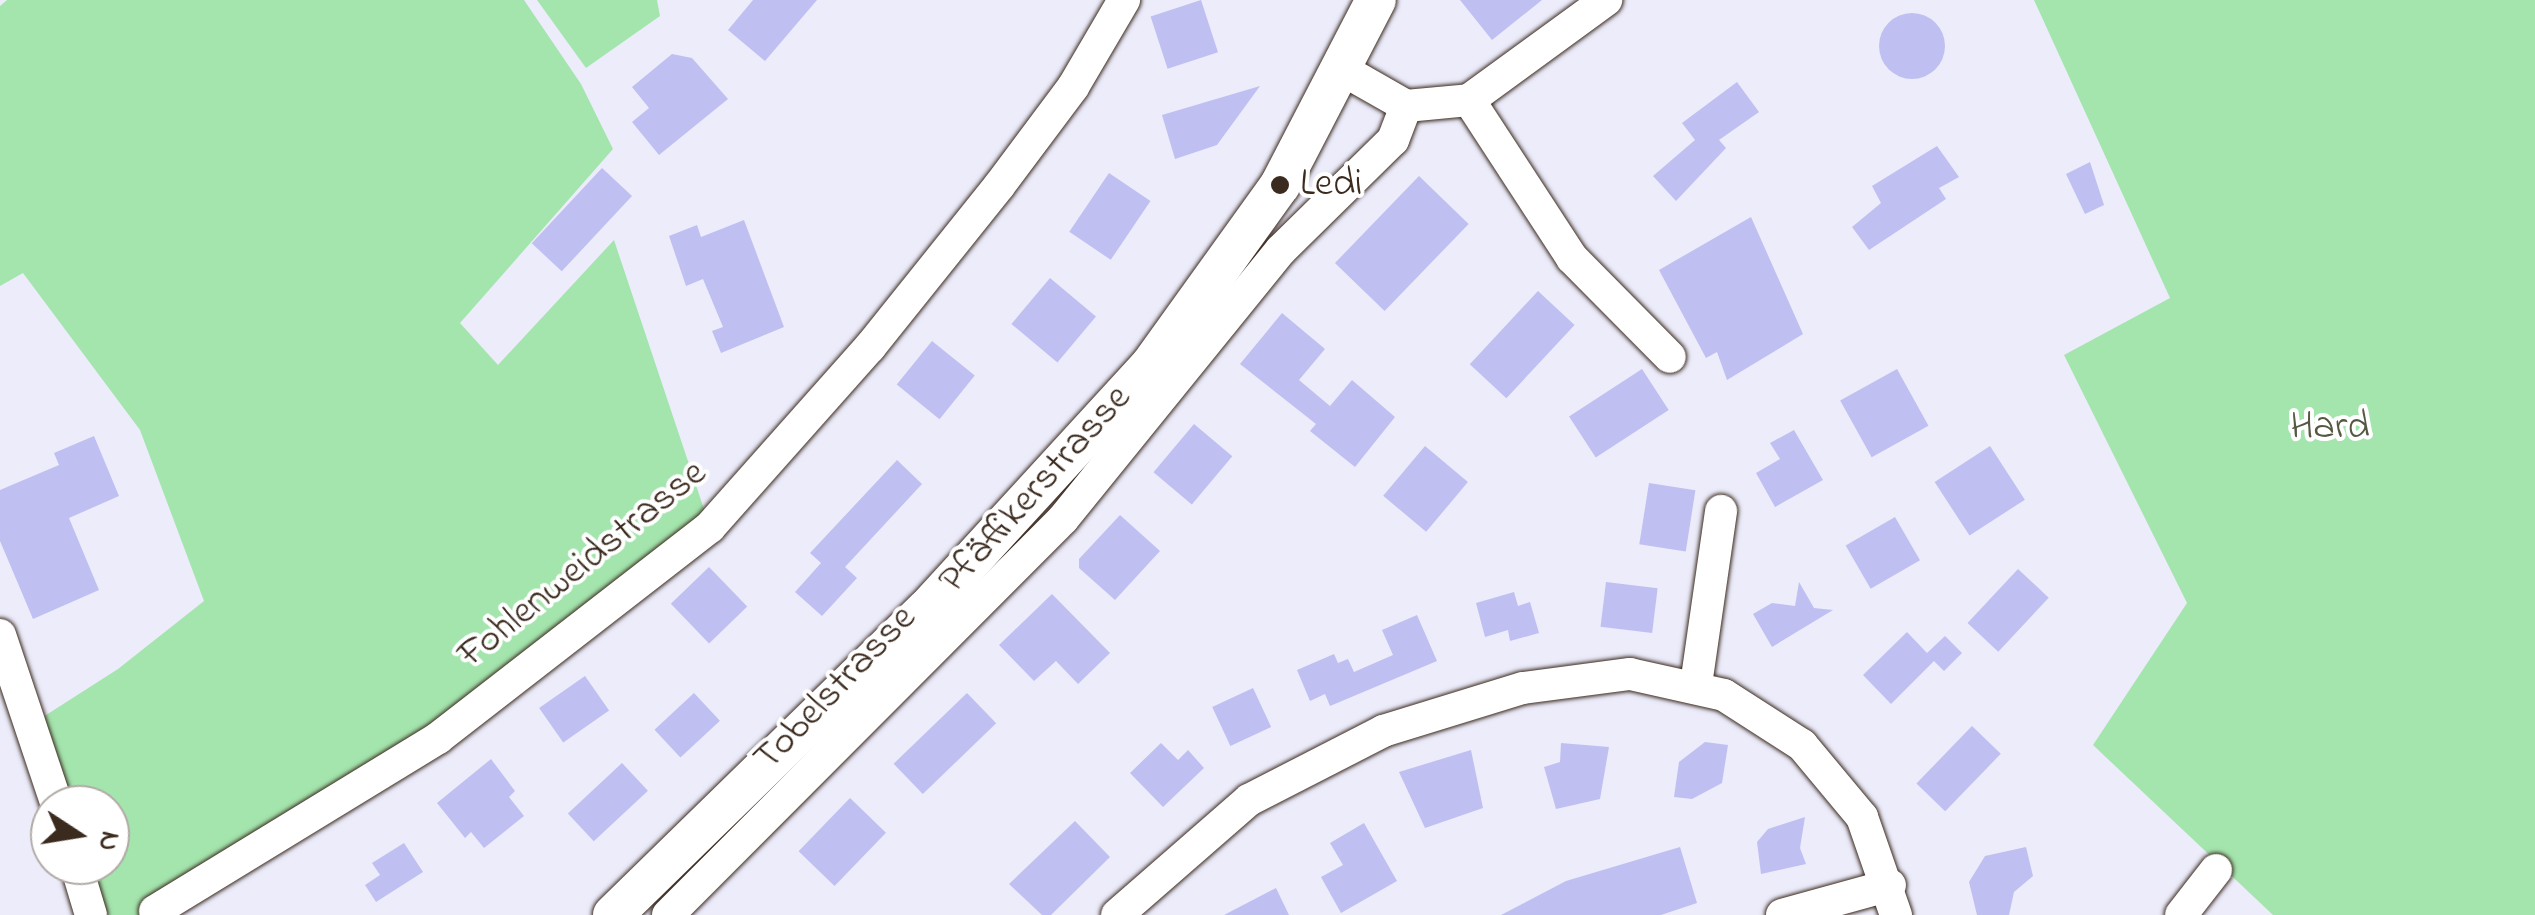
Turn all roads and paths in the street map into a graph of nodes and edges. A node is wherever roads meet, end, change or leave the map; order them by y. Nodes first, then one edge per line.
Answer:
1 (1124, 0) edge
2 (1376, 0) edge
3 (1606, 0) edge
4 (1343, 70) junction
5 (1469, 100) junction
6 (1406, 106) junction
7 (1670, 356) dead end
8 (1721, 511) dead end
9 (0, 635) edge
10 (1696, 685) junction
11 (50, 785) edge
12 (2216, 870) dead end
13 (82, 885) edge
14 (1893, 900) edge
15 (155, 911) dead end
16 (91, 915) edge
17 (613, 915) edge
18 (668, 915) edge
19 (1117, 915) edge
20 (1782, 915) edge
21 (2181, 915) edge

1 - 15 street, Fohlenweidstrasse
2 - 4 main road, Pfäffikerstrasse
3 - 5 street
4 - 6 street
4 - 17 main road, Pfäffikerstrasse
5 - 6 street
5 - 7 street
6 - 18 street, Tobelstrasse
8 - 10 street
9 - 11 street
10 - 14 street
10 - 19 street
12 - 21 street
13 - 16 street
14 - 20 street

